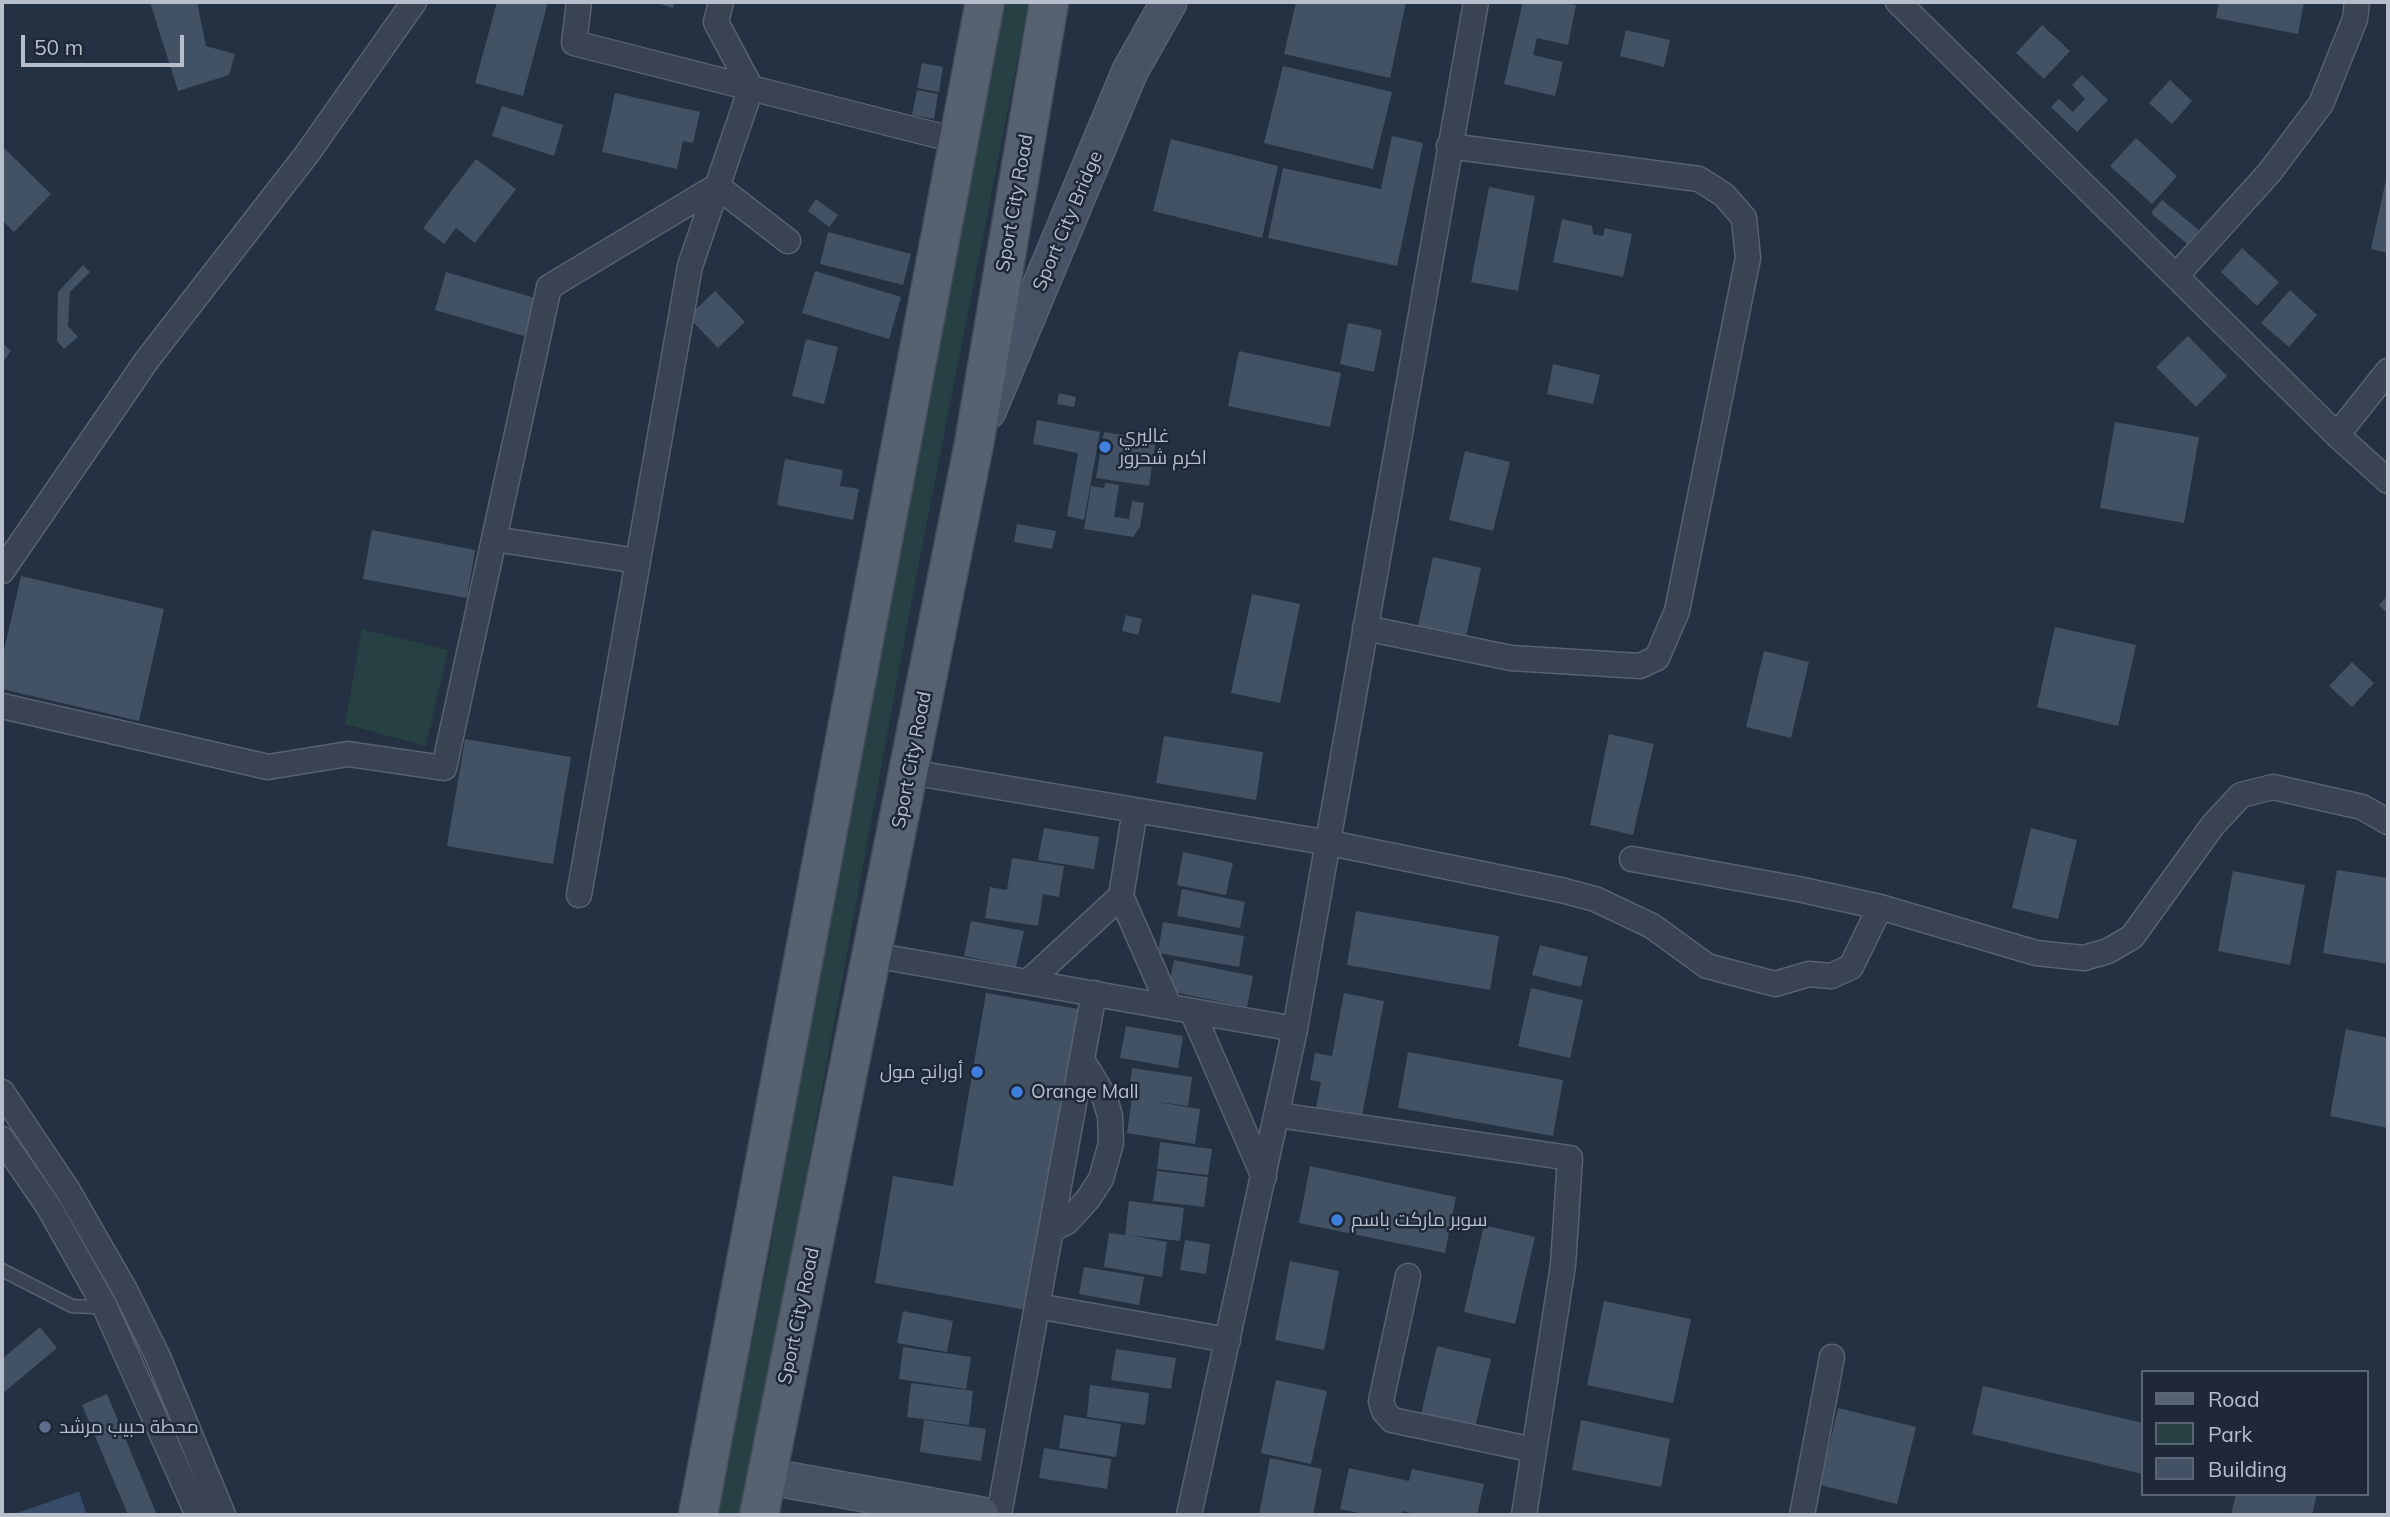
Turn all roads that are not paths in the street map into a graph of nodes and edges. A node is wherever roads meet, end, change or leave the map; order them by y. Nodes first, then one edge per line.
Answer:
1 (414, 2) edge
2 (579, 2) edge
3 (721, 2) edge
4 (985, 2) edge
5 (1049, 2) edge
6 (1169, 2) edge
7 (1476, 2) edge
8 (1898, 2) edge
9 (2357, 2) edge
10 (751, 88) junction
11 (958, 141) junction
12 (1449, 146) junction
13 (717, 186) junction
14 (788, 241) dead end
15 (2176, 275) junction
16 (2388, 371) edge
17 (2337, 435) junction
18 (974, 444) junction
19 (2388, 481) edge
20 (494, 539) junction
21 (638, 561) junction
22 (2, 570) edge
23 (1365, 628) junction
24 (2, 706) edge
25 (911, 772) junction
26 (1135, 810) junction
27 (2388, 822) edge
28 (1329, 843) junction
29 (1632, 859) dead end
30 (579, 895) dead end
31 (1121, 896) junction
32 (1880, 907) junction
33 (873, 955) junction
34 (1028, 982) junction
35 (1094, 993) junction
36 (1181, 1009) junction
37 (1295, 1029) junction
38 (1082, 1060) junction
39 (2, 1092) edge
40 (1278, 1115) junction
41 (2, 1139) edge
42 (1264, 1177) junction
43 (1051, 1230) junction
44 (2, 1270) edge
45 (1408, 1276) dead end
46 (125, 1290) junction
47 (104, 1304) junction
48 (1037, 1306) junction
49 (1228, 1339) junction
50 (1832, 1357) dead end
51 (1534, 1450) junction
52 (766, 1476) junction
53 (198, 1515) edge
54 (223, 1515) edge
55 (698, 1515) edge
56 (759, 1515) edge
57 (981, 1515) edge
58 (999, 1515) edge
59 (1189, 1515) edge
60 (1524, 1515) edge
61 (1802, 1515) edge

1 - 22 street
2 - 10 street
3 - 10 street
4 - 11 main road
5 - 18 main road, Sport City Road
6 - 18 main road, Sport City Bridge
7 - 12 street
8 - 15 street
9 - 15 street
10 - 11 street
10 - 13 street
11 - 55 main road
12 - 23 street
12 - 23 street
13 - 14 street
13 - 20 street
13 - 21 street
15 - 17 street
16 - 17 street
17 - 19 street
18 - 25 main road, Sport City Road
20 - 21 street
20 - 24 street
21 - 30 street
23 - 28 street
25 - 26 street
25 - 33 main road, Sport City Road
26 - 28 street
26 - 31 street
27 - 32 street
28 - 32 street
28 - 37 street
29 - 32 street
31 - 34 street
31 - 36 street
33 - 34 street
33 - 52 main road, Sport City Road
34 - 35 street
35 - 36 street
35 - 38 street
36 - 37 street
36 - 42 street
37 - 40 street
38 - 43 street
38 - 43 street
39 - 46 street
40 - 42 street
40 - 51 street
41 - 47 street
42 - 49 street
43 - 48 street
44 - 47 lane
45 - 51 street
46 - 47 lane
46 - 54 street
47 - 53 street
48 - 49 street
48 - 58 street
49 - 59 street
50 - 61 street
51 - 60 street
52 - 56 main road, Sport City Road
52 - 57 main road

